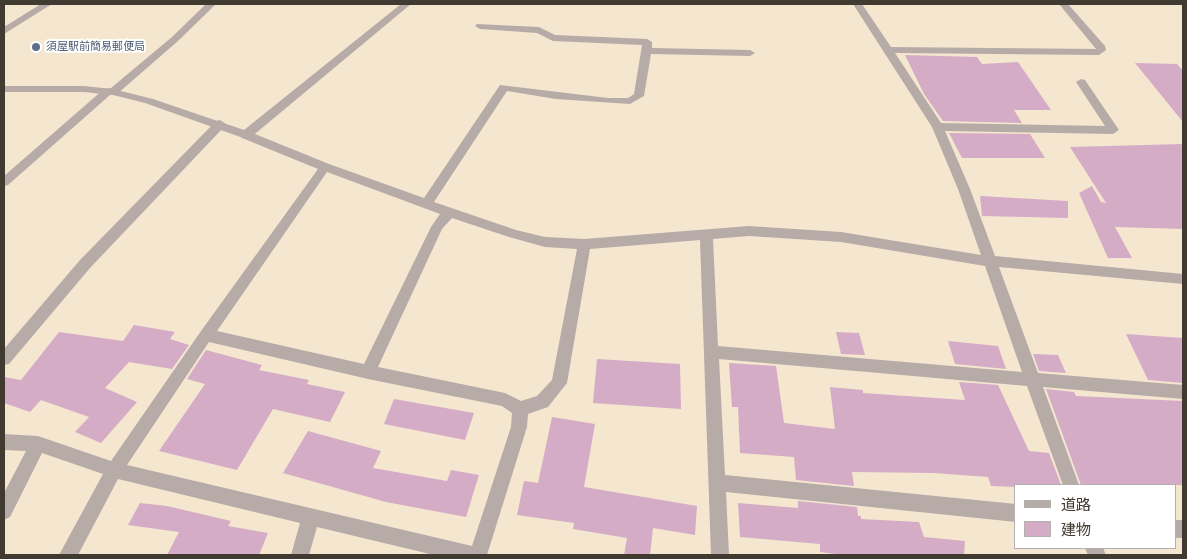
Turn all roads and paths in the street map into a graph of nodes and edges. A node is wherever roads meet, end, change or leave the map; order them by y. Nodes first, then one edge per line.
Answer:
1 (47, 4) edge
2 (211, 4) edge
3 (406, 4) edge
4 (858, 4) edge
5 (1063, 4) edge
6 (480, 26) dead end
7 (4, 31) edge
8 (888, 50) junction
9 (647, 51) junction
10 (750, 53) dead end
11 (1081, 82) dead end
12 (4, 89) edge
13 (110, 92) junction
14 (220, 124) junction
15 (938, 126) junction
16 (246, 134) junction
17 (324, 167) junction
18 (4, 182) edge
19 (427, 203) junction
20 (449, 212) junction
21 (706, 234) junction
22 (584, 244) junction
23 (988, 261) junction
24 (1183, 279) edge
25 (206, 335) junction
26 (711, 352) junction
27 (4, 359) edge
28 (368, 372) junction
29 (1032, 379) junction
30 (1183, 392) edge
31 (520, 409) junction
32 (4, 442) edge
33 (38, 444) junction
34 (114, 470) junction
35 (716, 483) junction
36 (1071, 484) edge
37 (4, 511) edge
38 (1014, 513) edge
39 (310, 517) junction
40 (68, 555) edge
41 (300, 555) edge
42 (471, 555) edge
43 (478, 555) edge
44 (720, 555) edge

1 - 7 street
2 - 13 street
3 - 16 street
4 - 8 street
5 - 8 street
6 - 9 street
8 - 15 street
9 - 10 street
9 - 19 street
11 - 15 street
12 - 13 street
13 - 14 street
13 - 18 street
14 - 16 street
14 - 27 street
15 - 23 street
16 - 17 street
17 - 19 street
17 - 25 street
19 - 20 street
20 - 22 street
20 - 28 street
21 - 22 street
21 - 23 street
21 - 26 street
22 - 31 street
23 - 24 street
23 - 29 street
25 - 28 street
25 - 34 street
26 - 29 street
26 - 35 street
28 - 31 street
29 - 30 street
29 - 36 street
31 - 43 street
32 - 33 street
33 - 34 street
33 - 37 street
34 - 39 street
34 - 40 street
35 - 38 street
35 - 44 street
39 - 41 street
39 - 42 street

